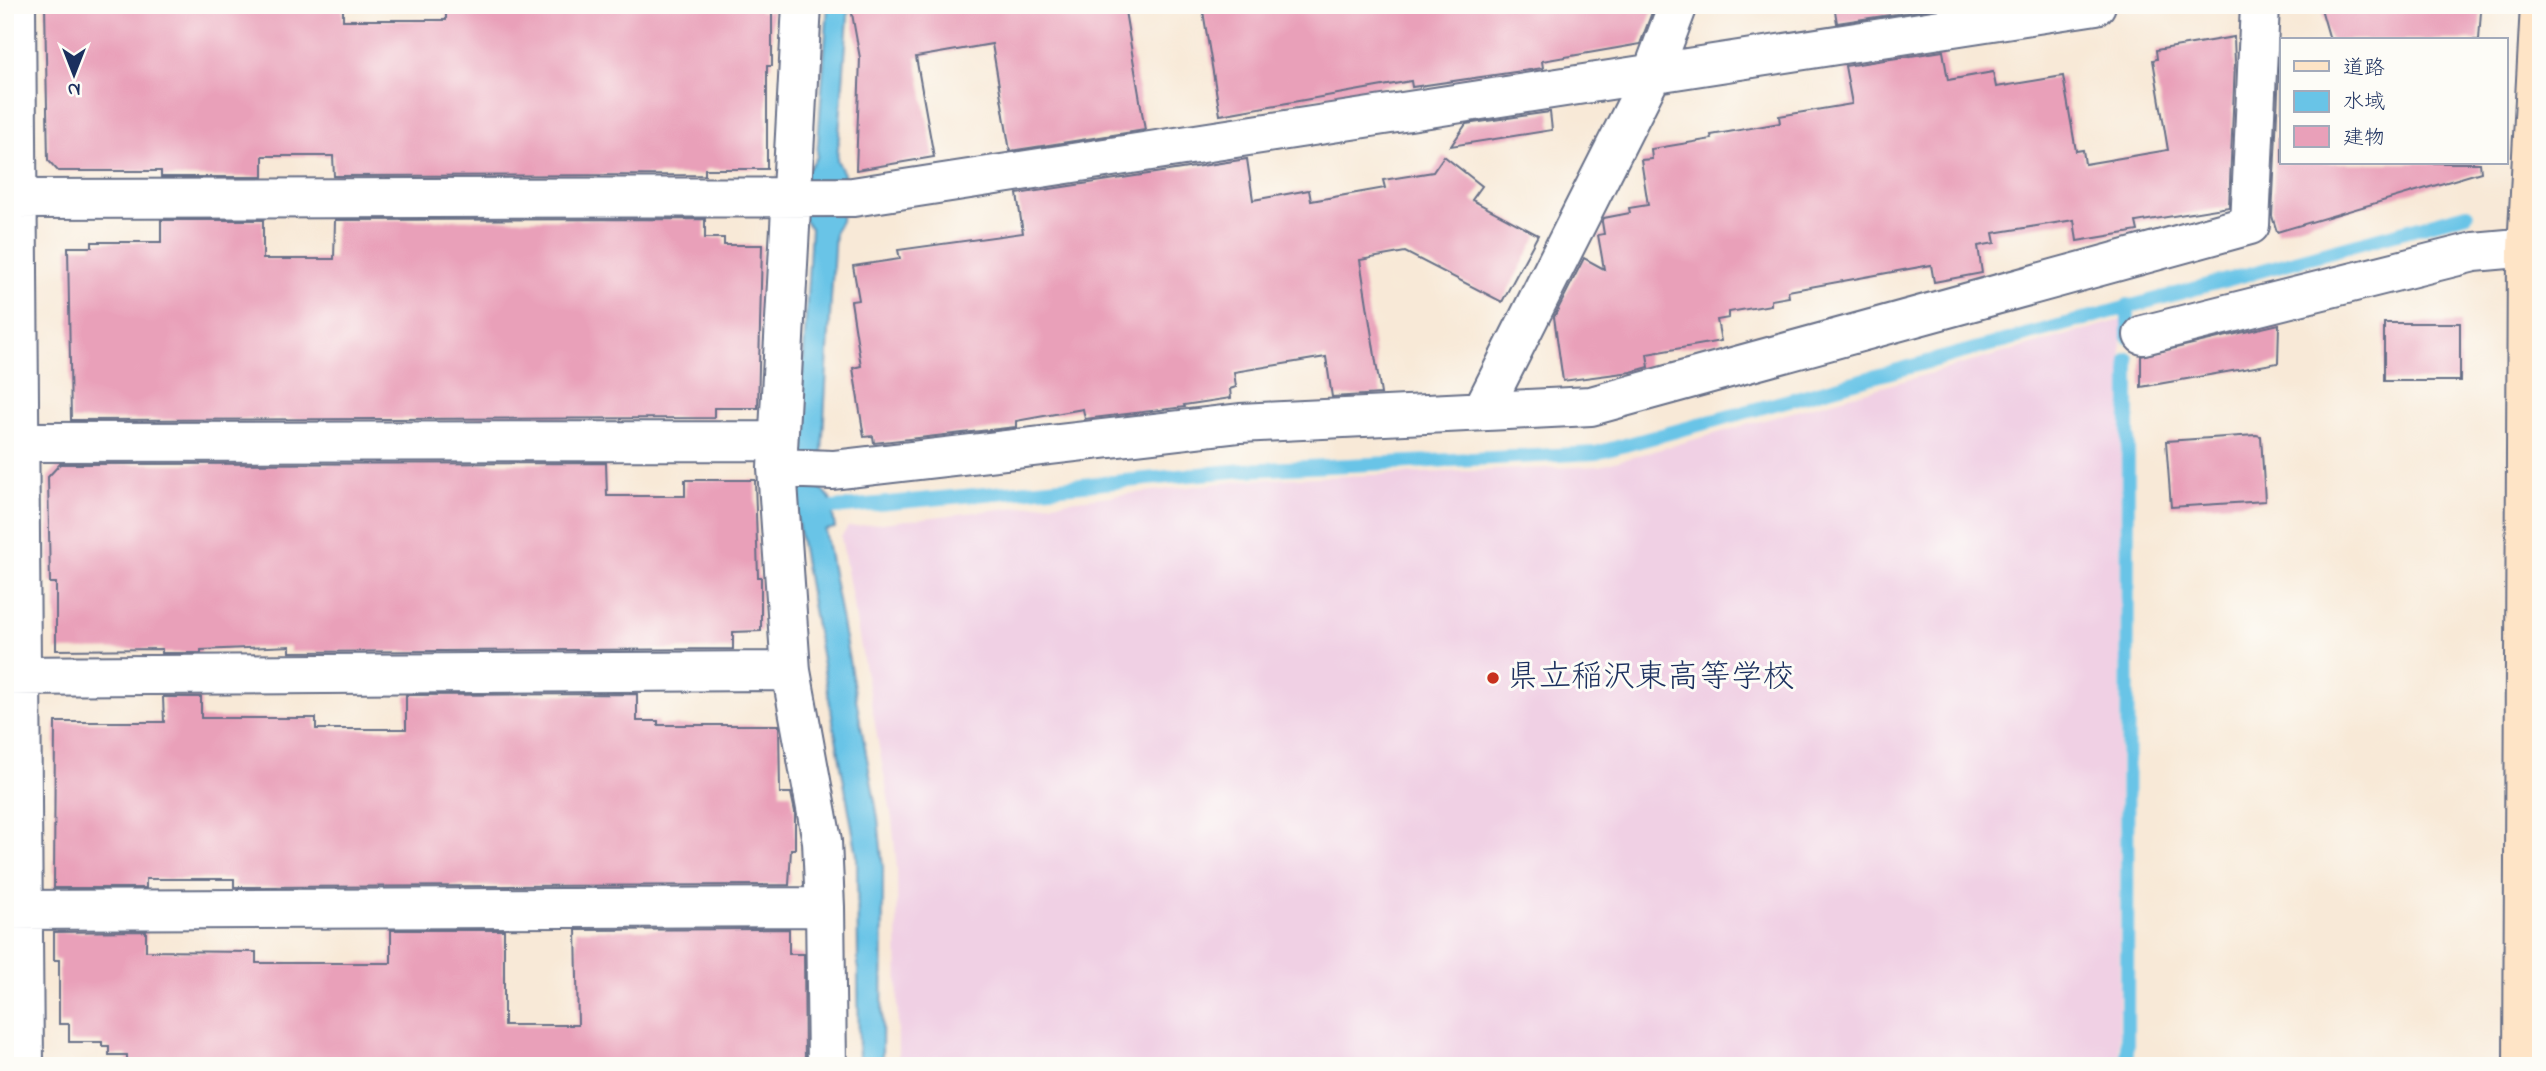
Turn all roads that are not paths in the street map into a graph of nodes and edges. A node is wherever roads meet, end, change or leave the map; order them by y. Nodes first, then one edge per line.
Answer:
1 (16, 5) edge
2 (802, 5) edge
3 (1678, 5) edge
4 (2096, 5) edge
5 (2260, 5) edge
6 (2540, 5) edge
7 (1652, 74) junction
8 (2537, 147) edge
9 (795, 197) junction
10 (11, 199) edge
11 (2534, 248) edge
12 (2143, 335) dead end
13 (1482, 411) junction
14 (12, 442) edge
15 (793, 462) junction
16 (791, 671) junction
17 (13, 676) edge
18 (825, 906) junction
19 (14, 910) edge
20 (24, 1066) edge
21 (827, 1066) edge
22 (2524, 1066) edge

1 - 10 street
2 - 9 street
3 - 7 street
4 - 7 street
5 - 13 street
6 - 8 main road
7 - 9 street
7 - 13 street
8 - 11 main road
9 - 10 street
9 - 15 street
10 - 14 street
11 - 12 street
11 - 22 main road
13 - 15 street
14 - 15 street
14 - 17 street
15 - 16 street
16 - 17 street
16 - 18 street
17 - 19 street
18 - 19 street
18 - 21 street
19 - 20 street

